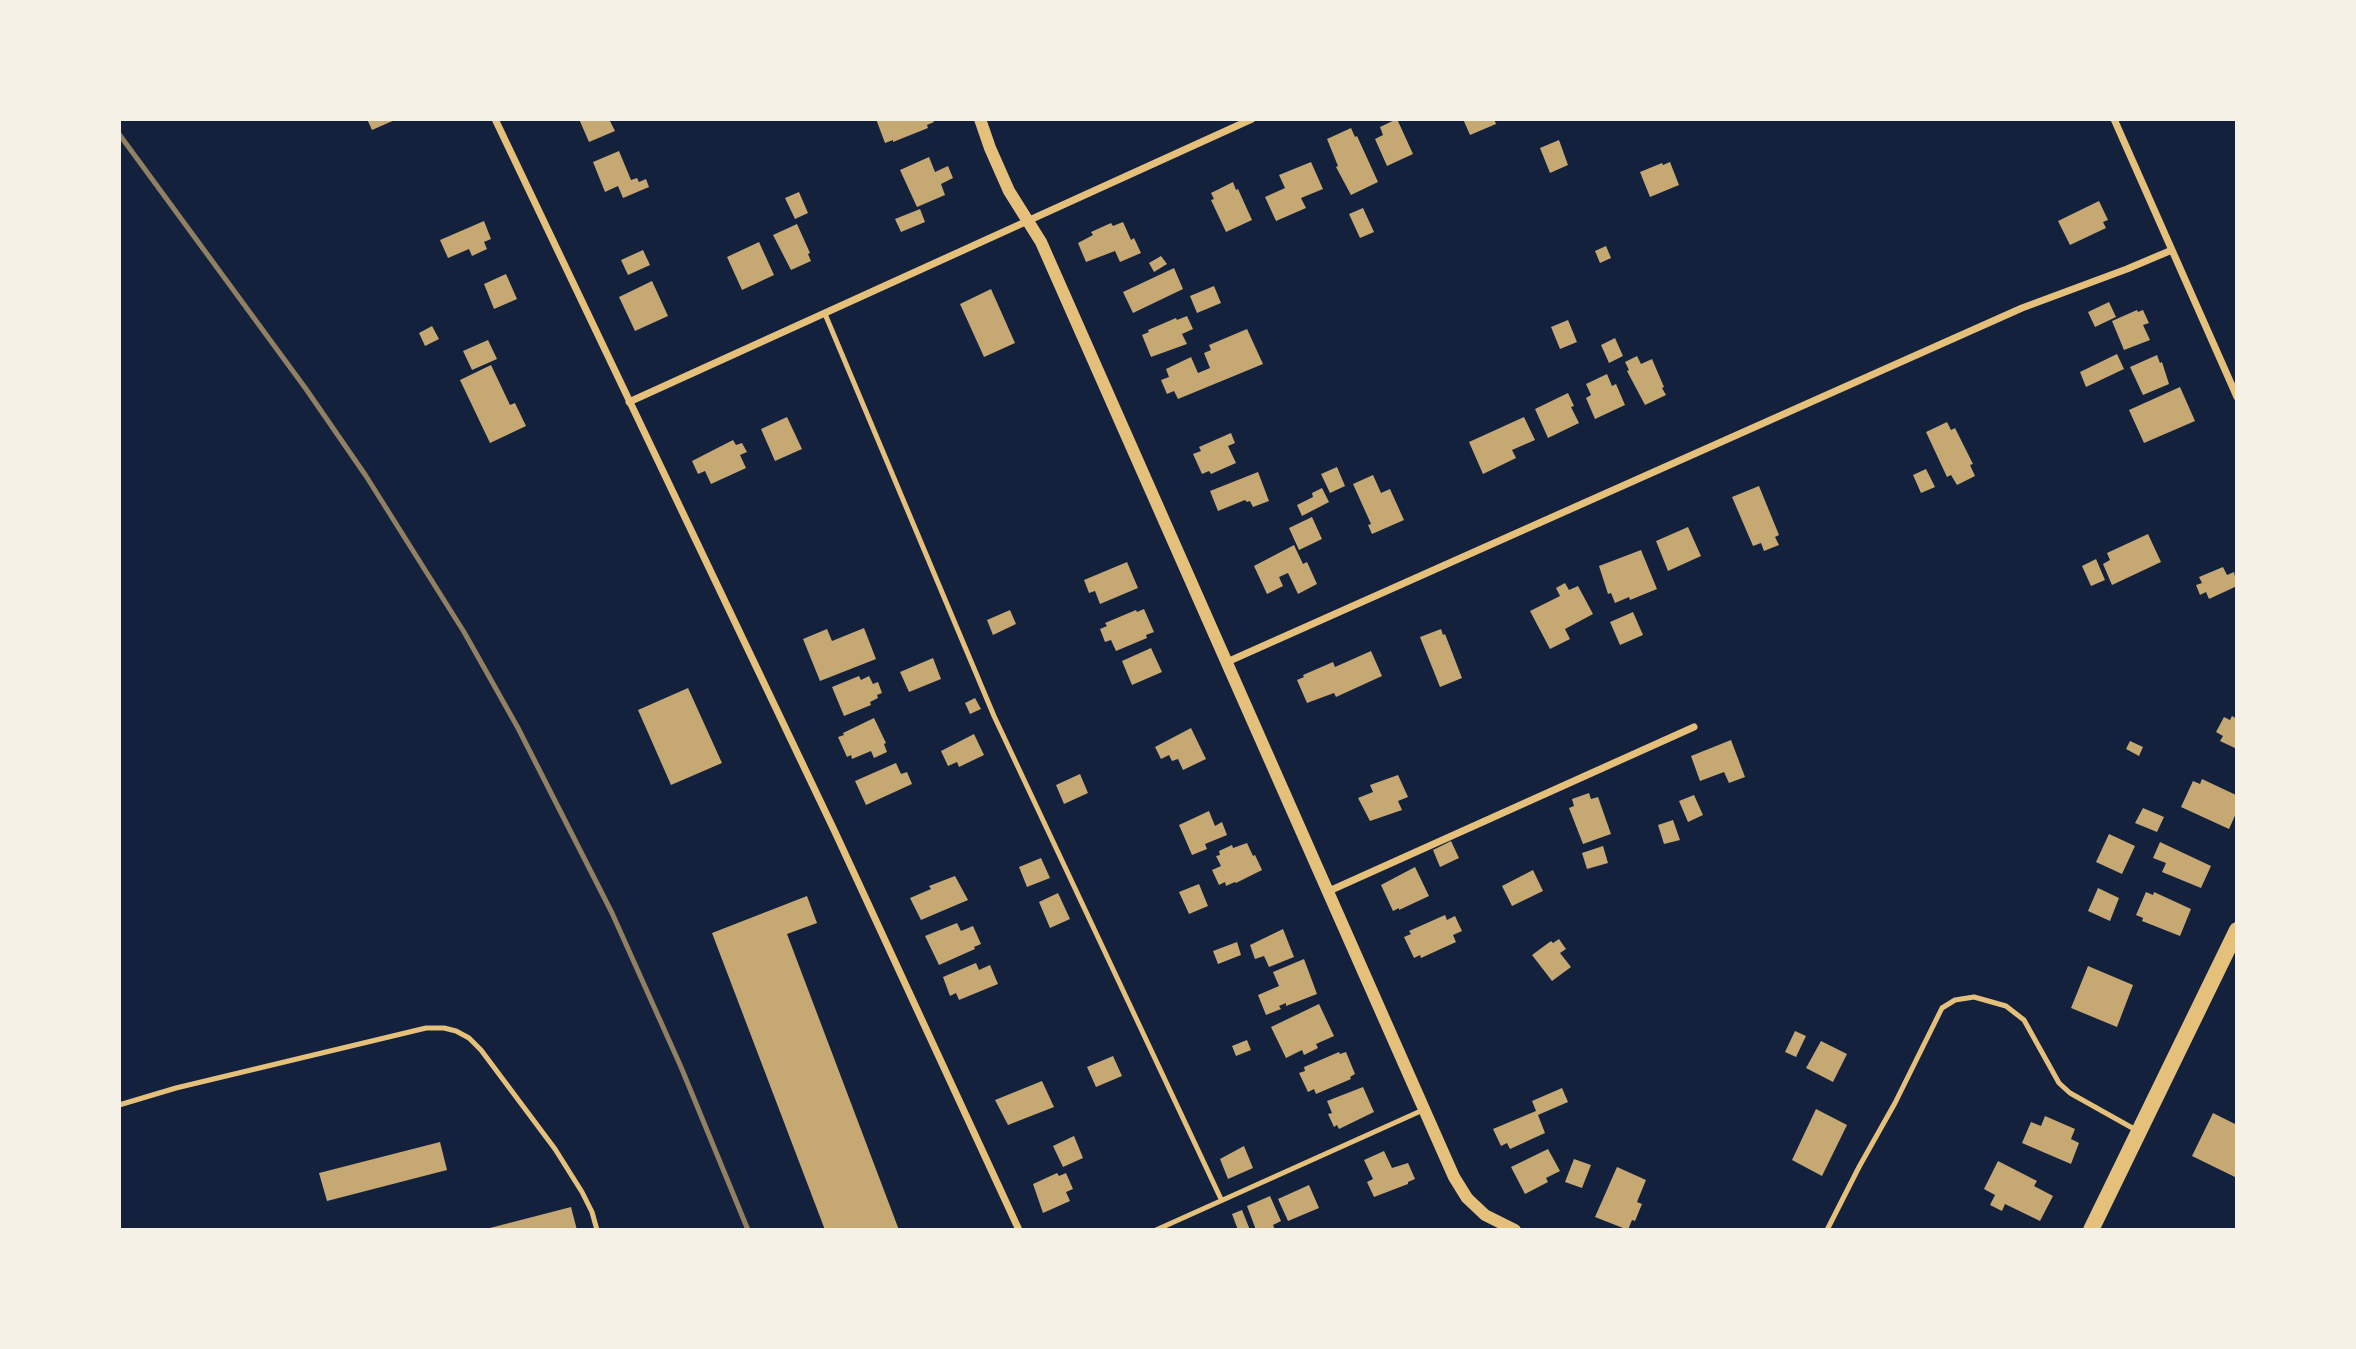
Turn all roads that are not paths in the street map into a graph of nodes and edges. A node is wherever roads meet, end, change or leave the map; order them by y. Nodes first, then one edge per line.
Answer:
1 (495, 119) edge
2 (980, 119) edge
3 (1252, 119) edge
4 (2113, 119) edge
5 (1028, 220) junction
6 (2172, 250) junction
7 (825, 314) junction
8 (2237, 397) edge
9 (629, 402) junction
10 (1227, 662) junction
11 (1694, 727) dead end
12 (1328, 891) junction
13 (2237, 930) edge
14 (119, 1105) edge
15 (1426, 1109) junction
16 (2139, 1131) junction
17 (1221, 1199) junction
18 (597, 1230) edge
19 (1019, 1230) edge
20 (1156, 1230) edge
21 (1515, 1230) edge
22 (1827, 1230) edge
23 (2091, 1230) edge

1 - 9 street
2 - 5 street
3 - 5 street
4 - 6 street
5 - 7 street
5 - 10 street
6 - 8 street
6 - 10 street
7 - 9 street
7 - 17 lane
9 - 19 street
10 - 12 street
11 - 12 street
12 - 15 street
13 - 16 main road
14 - 18 lane
15 - 17 lane
15 - 21 street
16 - 22 lane
16 - 23 main road
17 - 20 lane

